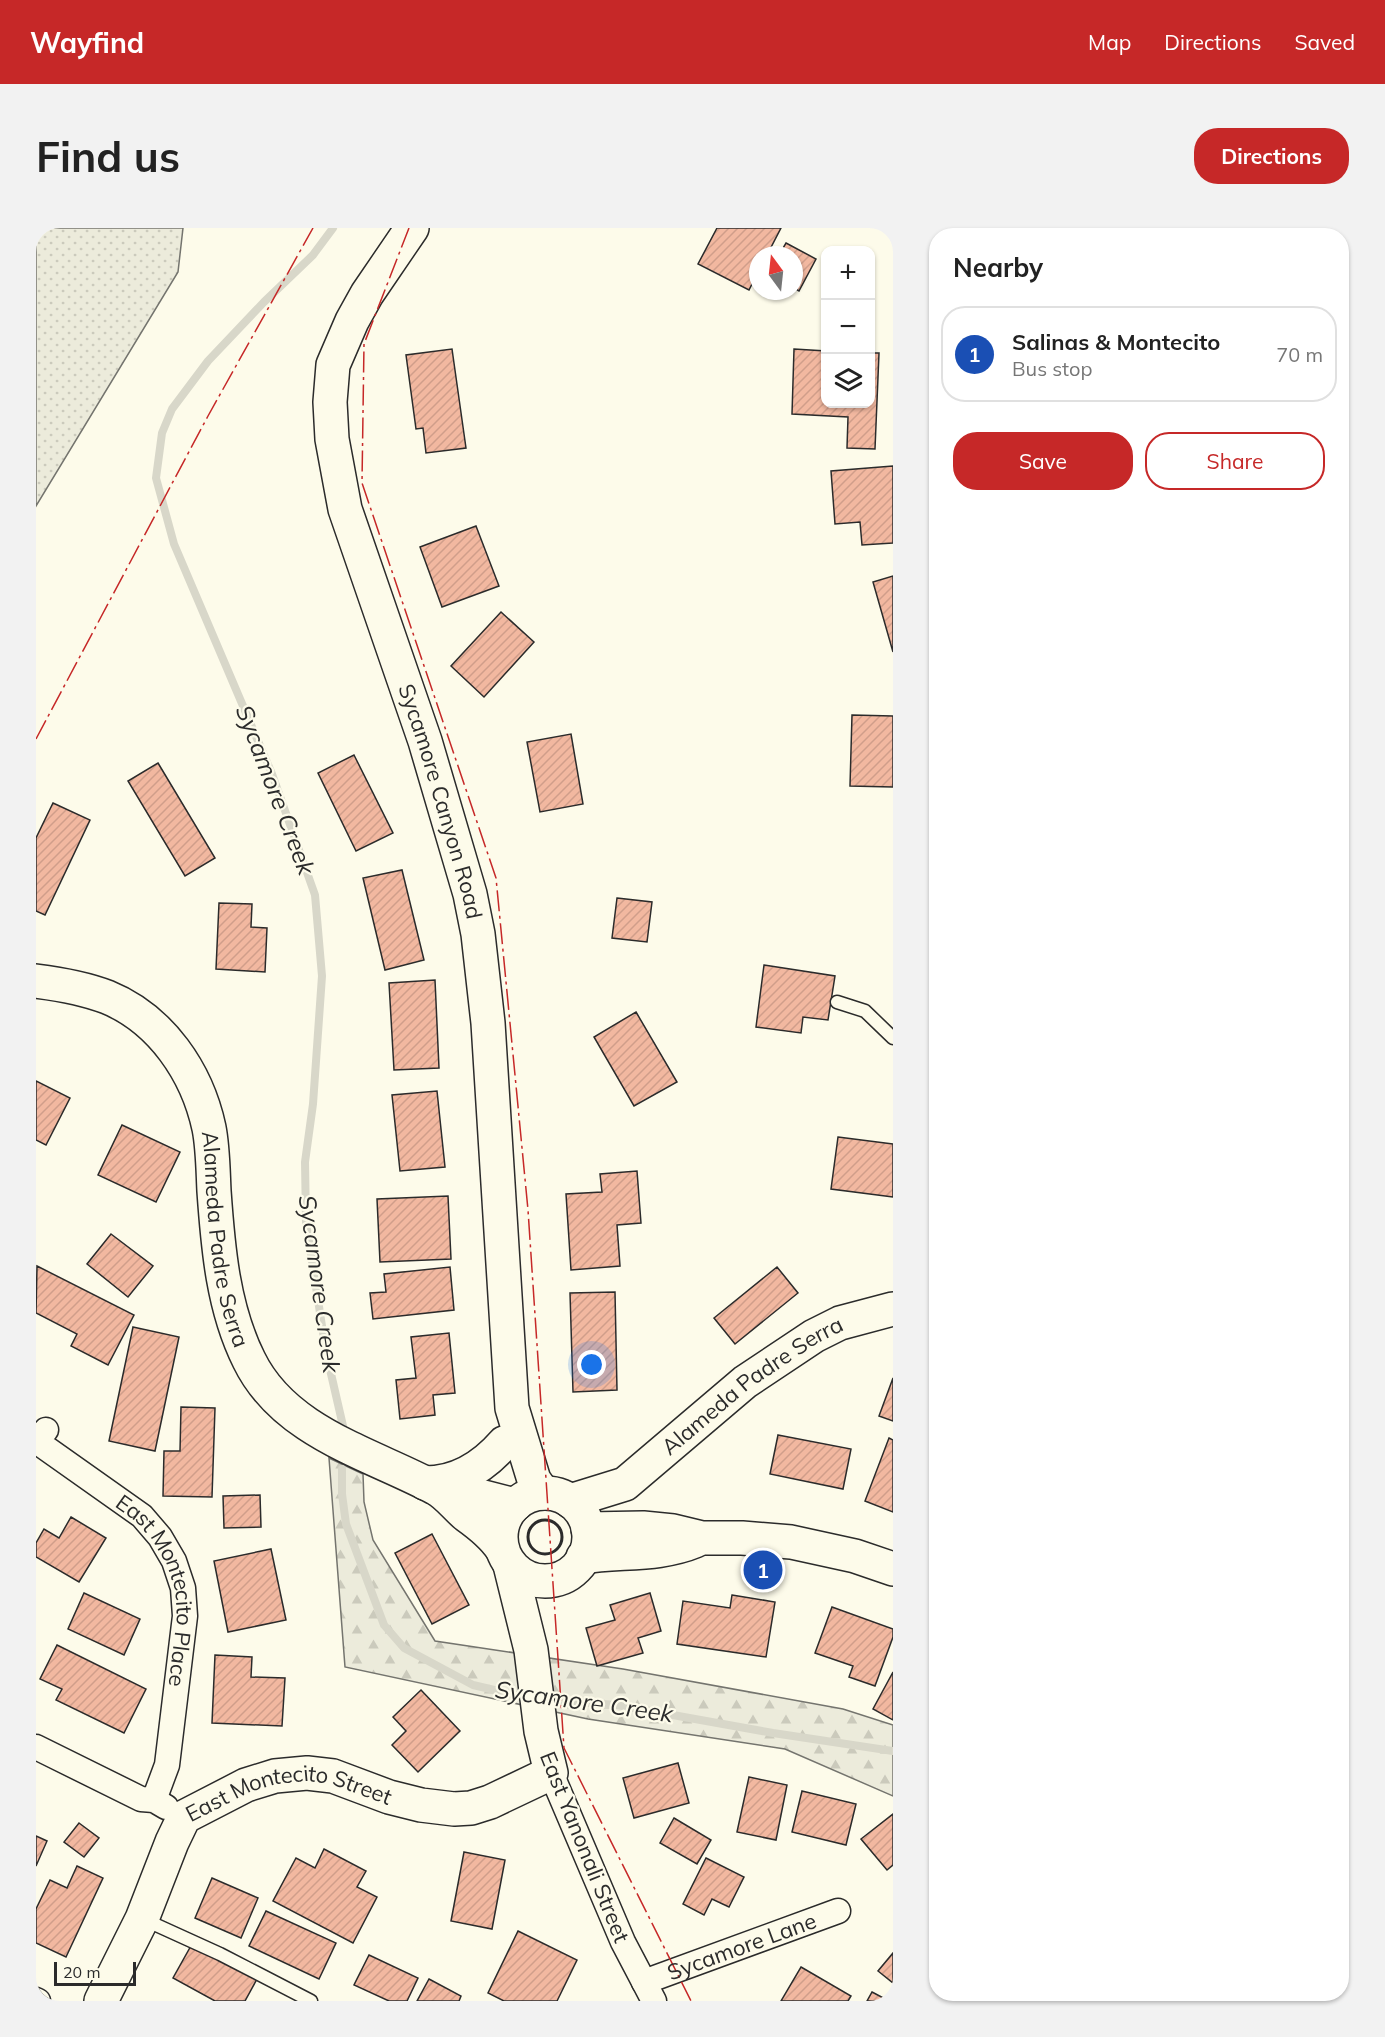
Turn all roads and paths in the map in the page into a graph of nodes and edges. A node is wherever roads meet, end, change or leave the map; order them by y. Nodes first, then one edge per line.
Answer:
1 (412, 228) edge
2 (36, 981) edge
3 (837, 1002) dead end
4 (893, 1038) edge
5 (893, 1309) edge
6 (512, 1408) junction
7 (46, 1430) dead end
8 (504, 1443) junction
9 (630, 1480) junction
10 (432, 1486) junction
11 (557, 1517) junction
12 (643, 1528) junction
13 (702, 1538) junction
14 (506, 1557) junction
15 (893, 1569) edge
16 (552, 1580) junction
17 (531, 1650) junction
18 (36, 1747) edge
19 (551, 1773) junction
20 (154, 1800) junction
21 (184, 1816) junction
22 (838, 1911) dead end
23 (142, 1919) junction
24 (649, 1991) edge
25 (101, 2001) edge
26 (311, 2001) edge

1 - 6 main road, Sycamore Canyon Road
2 - 10 main road, Alameda Padre Serra
3 - 4 lane
5 - 9 main road, Alameda Padre Serra
6 - 8 main road, Sycamore Canyon Road
6 - 11 main road, Sycamore Canyon Road
7 - 20 street, East Montecito Place
8 - 10 main road
8 - 11 main road, Sycamore Canyon Road
9 - 11 main road, Alameda Padre Serra
9 - 12 main road
10 - 11 main road, Alameda Padre Serra
10 - 14 main road, Alameda Padre Serra
11 - 12 main road
11 - 13 main road
11 - 14 main road
11 - 16 main road
12 - 13 main road
13 - 15 main road
14 - 16 main road
14 - 17 main road, East Yanonali Street
16 - 17 main road, East Yanonali Street
17 - 19 main road, East Yanonali Street
18 - 20 street
19 - 21 main road, East Montecito Street
19 - 24 street, East Yanonali Street
20 - 21 street
21 - 23 main road, East Montecito Street
22 - 24 street, Sycamore Lane
23 - 25 main road, East Montecito Street
23 - 26 lane

